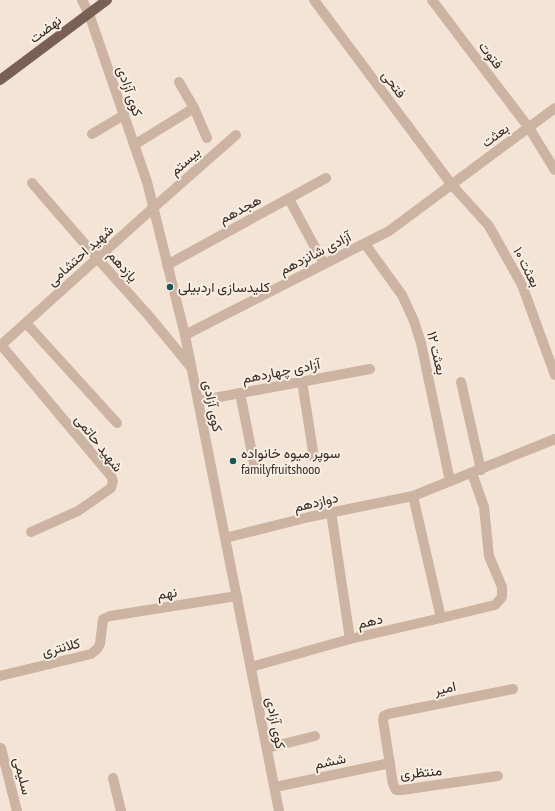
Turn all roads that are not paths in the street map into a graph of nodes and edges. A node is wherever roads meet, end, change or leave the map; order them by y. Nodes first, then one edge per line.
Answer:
1 (82, 0) edge
2 (107, 0) edge
3 (314, 0) edge
4 (432, 0) edge
5 (89, 14) junction
6 (0, 80) edge
7 (179, 82) dead end
8 (194, 108) junction
9 (555, 108) edge
10 (124, 115) junction
11 (528, 128) junction
12 (92, 134) dead end
13 (236, 135) dead end
14 (207, 138) dead end
15 (134, 145) junction
16 (555, 170) edge
17 (326, 178) dead end
18 (32, 183) dead end
19 (452, 185) junction
20 (289, 199) junction
21 (153, 208) junction
22 (364, 244) junction
23 (97, 258) junction
24 (324, 264) junction
25 (167, 265) junction
26 (26, 323) junction
27 (185, 335) junction
28 (0, 346) edge
29 (191, 368) junction
30 (370, 369) dead end
31 (555, 375) edge
32 (302, 381) junction
33 (461, 382) dead end
34 (240, 393) junction
35 (198, 401) junction
36 (118, 423) dead end
37 (555, 439) edge
38 (314, 458) dead end
39 (255, 468) dead end
40 (476, 471) junction
41 (450, 481) junction
42 (413, 496) junction
43 (332, 512) junction
44 (31, 532) dead end
45 (225, 538) junction
46 (237, 596) junction
47 (441, 618) junction
48 (103, 619) joint
49 (350, 639) junction
50 (251, 667) junction
51 (0, 676) edge
52 (513, 688) dead end
53 (384, 716) joint
54 (315, 736) dead end
55 (2, 748) dead end
56 (267, 748) junction
57 (390, 762) junction
58 (498, 776) dead end
59 (113, 778) dead end
60 (275, 787) junction
61 (18, 811) edge
62 (121, 811) edge
63 (279, 811) edge

1 - 5 street, کوی آزادی
2 - 5 main road, نهضت
3 - 19 street, فتحی
4 - 11 street, فتوت
5 - 6 main road, نهضت
5 - 10 street, کوی آزادی
7 - 8 street
8 - 14 street
8 - 15 street
9 - 11 street, بعثت
10 - 12 street
10 - 15 street, کوی آزادی
11 - 16 street, فتوت
11 - 19 street, بعثت
13 - 21 street, بیستم
15 - 21 street, کوی آزادی
17 - 20 street, هجدهم
18 - 23 street, یازدهم
19 - 22 street, آزادی شانزدهم
19 - 31 street, بعثت ۱۰
20 - 24 street
20 - 25 street, هجدهم
21 - 23 street, شهید احتشامی
21 - 25 street, کوی آزادی
22 - 24 street, آزادی شانزدهم
22 - 41 street, بعثت ۱۲
23 - 26 street, شهید احتشامی
23 - 29 street, یازدهم
24 - 27 street, آزادی شانزدهم
25 - 27 street, کوی آزادی
26 - 28 street, شهید احتشامی
26 - 36 street
27 - 29 street, کوی آزادی
28 - 44 street, شهید حاتمی
29 - 35 street, کوی آزادی
30 - 32 street, آزادی چهاردهم
32 - 34 street, آزادی چهاردهم
32 - 38 street
33 - 40 street
34 - 35 street, آزادی چهاردهم
34 - 39 street
35 - 45 street, کوی آزادی
37 - 40 street, دوازدهم
40 - 41 street, دوازدهم
40 - 47 street, دهم
41 - 42 street, دوازدهم
42 - 43 street, دوازدهم
42 - 47 street
43 - 45 street, دوازدهم
43 - 49 street
45 - 46 street, کوی آزادی
46 - 48 street, نهم
46 - 50 street, کوی آزادی
47 - 49 street, دهم
48 - 51 street, کلانتری
49 - 50 street, دهم
50 - 56 street, کوی آزادی
52 - 53 street, امیر
53 - 57 street, منتظری
54 - 56 street
55 - 61 street, سلیمی
56 - 60 street, کوی آزادی
57 - 58 street, منتظری
57 - 60 street, ششم
59 - 62 street
60 - 63 street, کوی آزادی

